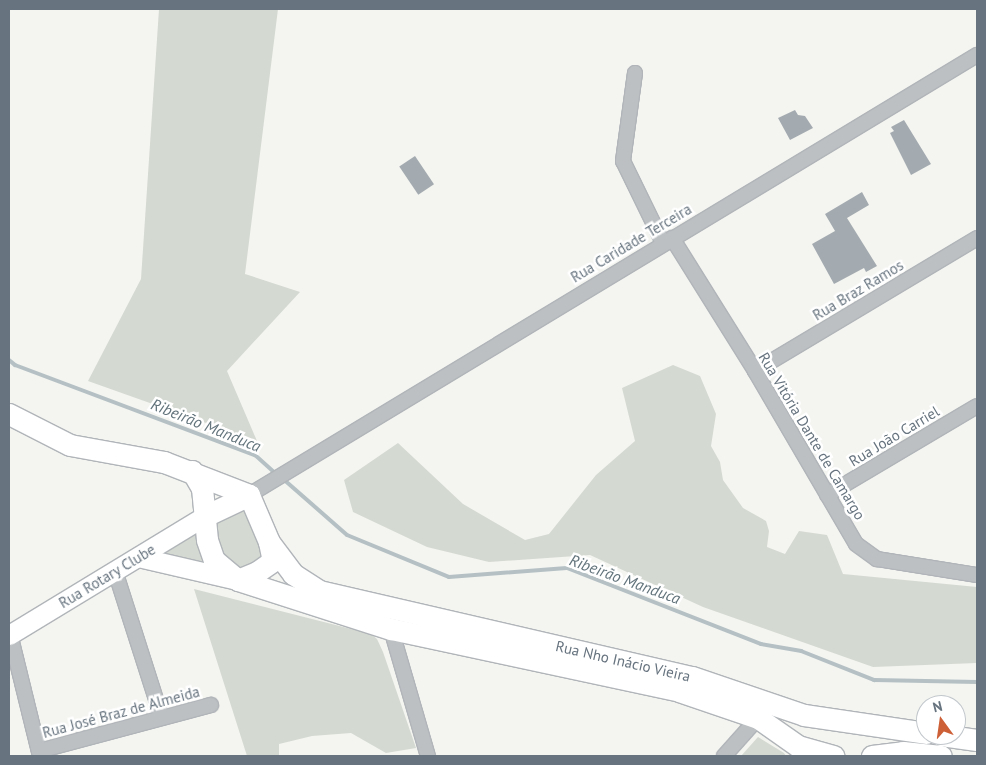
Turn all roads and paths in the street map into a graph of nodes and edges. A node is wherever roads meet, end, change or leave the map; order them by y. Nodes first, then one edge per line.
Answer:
1 (977, 55) edge
2 (635, 73) dead end
3 (977, 238) edge
4 (668, 240) junction
5 (755, 371) junction
6 (977, 406) edge
7 (9, 414) edge
8 (192, 471) junction
9 (827, 494) junction
10 (248, 495) junction
11 (205, 516) junction
12 (269, 542) junction
13 (138, 557) junction
14 (115, 571) junction
15 (977, 575) edge
16 (238, 580) junction
17 (318, 599) junction
18 (391, 629) junction
19 (9, 635) edge
20 (211, 705) dead end
21 (804, 715) junction
22 (162, 718) junction
23 (758, 718) junction
24 (916, 732) edge
25 (799, 751) edge
26 (39, 754) edge
27 (428, 756) edge
28 (724, 756) edge
29 (834, 756) edge
30 (878, 756) edge
31 (941, 756) edge

1 - 4 street, Rua Caridade Terceira
2 - 4 street, Rua Vitória Dante de Camargo
3 - 5 street, Rua Braz Ramos
4 - 5 street, Rua Vitória Dante de Camargo
4 - 10 street, Rua Caridade Terceira
5 - 9 street, Rua Vitória Dante de Camargo
6 - 9 street, Rua João Carriel
7 - 8 main road
8 - 10 main road
8 - 11 main road
9 - 15 street, Rua Vitória Dante de Camargo
10 - 11 main road
10 - 12 main road
11 - 13 main road, Rua Rotary Clube
11 - 16 main road
12 - 16 main road
12 - 17 main road
13 - 14 main road, Rua Rotary Clube
13 - 16 main road
14 - 19 main road, Rua Rotary Clube
14 - 22 street
16 - 17 main road
17 - 18 main road, Rua Nho Inácio Vieira
17 - 21 main road, Rua Nho Inácio Vieira
18 - 23 main road, Rua Nho Inácio Vieira
18 - 27 street
19 - 26 street
20 - 22 street, Rua José Braz de Almeida
21 - 24 main road, Rua Nho Inácio Vieira
21 - 25 main road
22 - 26 street, Rua José Braz de Almeida
23 - 25 main road, Rua Nho Inácio Vieira
23 - 28 street
25 - 29 main road, Rua Nho Inácio Vieira
30 - 31 main road

